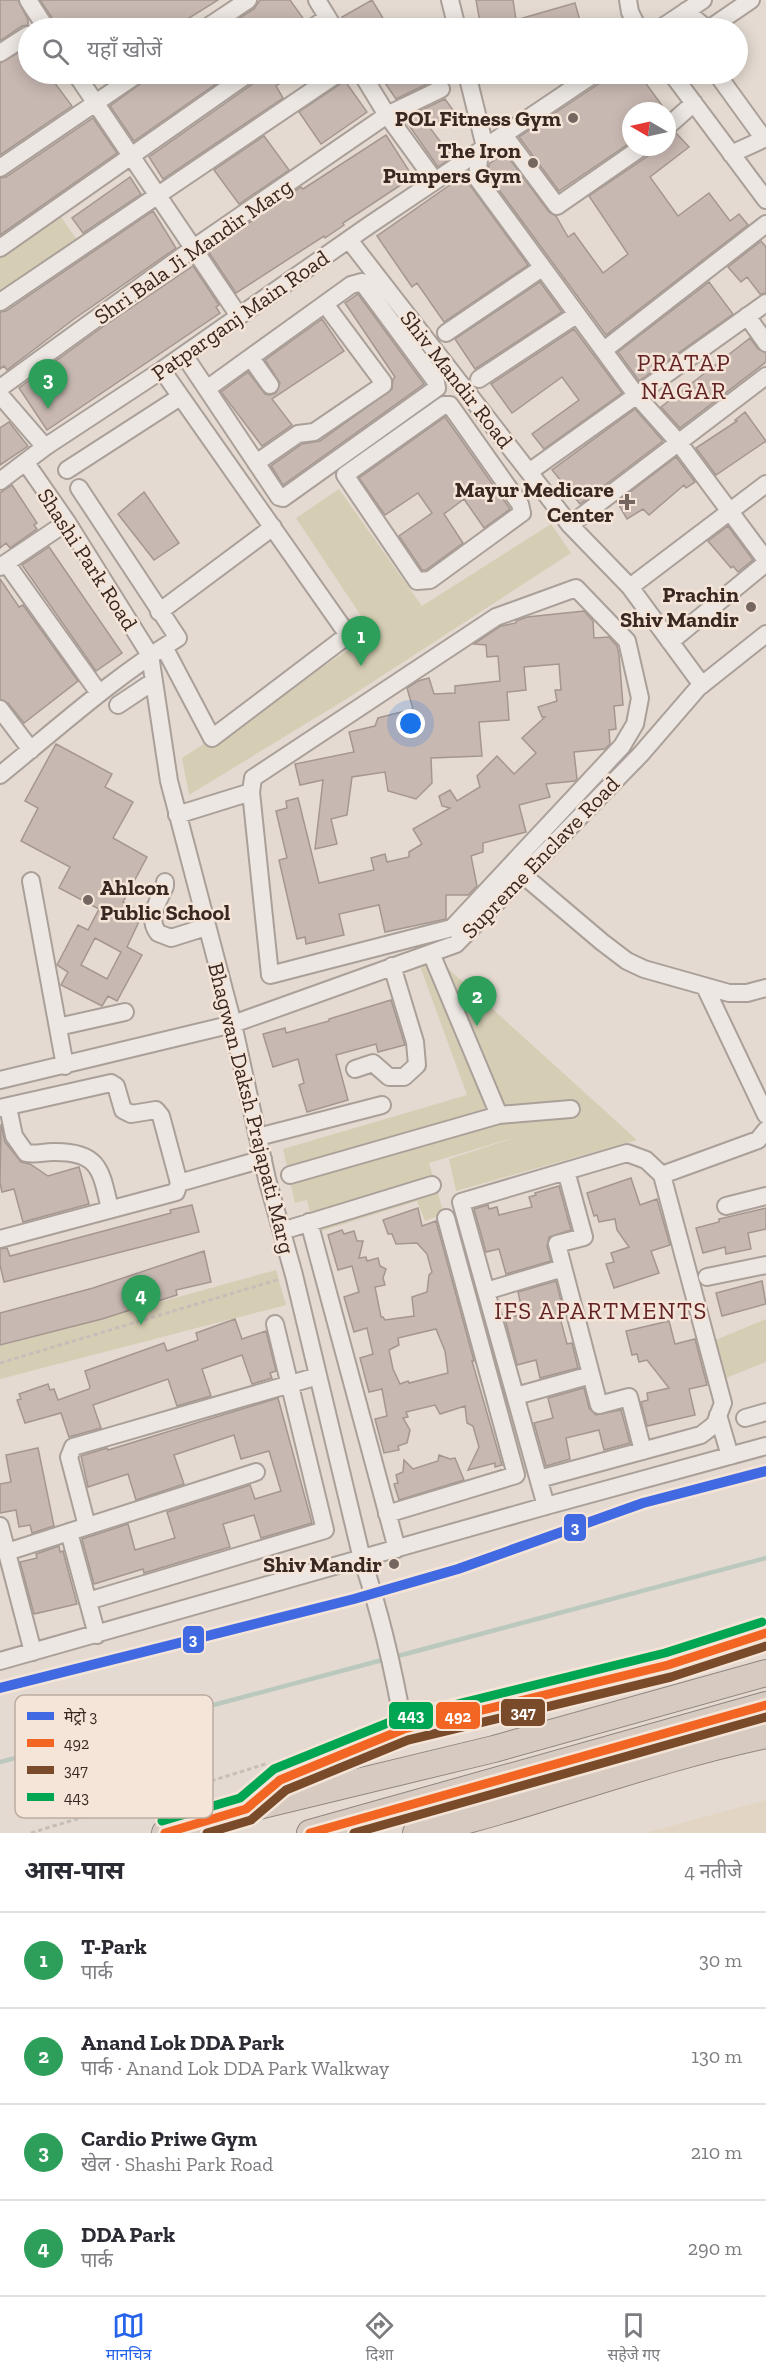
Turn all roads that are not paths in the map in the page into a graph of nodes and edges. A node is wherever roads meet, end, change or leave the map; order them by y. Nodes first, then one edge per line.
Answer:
1 (28, 0) edge
2 (248, 0) edge
3 (317, 0) edge
4 (450, 0) edge
5 (628, 0) edge
6 (703, 0) edge
7 (752, 0) edge
8 (687, 11) junction
9 (37, 18) edge
10 (221, 18) edge
11 (328, 18) edge
12 (454, 18) edge
13 (633, 18) edge
14 (676, 18) edge
15 (695, 18) edge
16 (725, 18) edge
17 (18, 41) edge
18 (0, 53) edge
19 (83, 84) edge
20 (123, 84) edge
21 (234, 84) edge
22 (322, 84) edge
23 (368, 84) edge
24 (469, 84) edge
25 (579, 84) edge
26 (679, 84) edge
27 (724, 84) edge
28 (441, 89) dead end
29 (95, 102) junction
30 (694, 104) junction
31 (387, 115) junction
32 (676, 119) edge
33 (504, 135) junction
34 (765, 138) edge
35 (482, 149) junction
36 (731, 154) junction
37 (130, 156) junction
38 (629, 156) edge
39 (0, 168) edge
40 (435, 181) junction
41 (158, 195) junction
42 (766, 200) edge
43 (766, 224) edge
44 (348, 240) junction
45 (195, 247) junction
46 (0, 248) edge
47 (542, 268) junction
48 (0, 302) edge
49 (766, 303) edge
50 (325, 304) junction
51 (576, 315) junction
52 (239, 316) junction
53 (747, 316) junction
54 (446, 333) dead end
55 (766, 343) edge
56 (604, 350) junction
57 (184, 355) junction
58 (251, 358) junction
59 (162, 370) junction
60 (766, 376) edge
61 (479, 379) dead end
62 (270, 386) dead end
63 (0, 388) edge
64 (208, 388) junction
65 (0, 396) edge
66 (637, 396) junction
67 (180, 397) junction
68 (507, 443) junction
69 (679, 443) junction
70 (45, 447) junction
71 (488, 458) junction
72 (26, 463) junction
73 (256, 463) junction
74 (67, 470) dead end
75 (529, 472) junction
76 (0, 481) edge
77 (766, 484) edge
78 (79, 488) dead end
79 (730, 512) junction
80 (67, 522) junction
81 (570, 525) junction
82 (273, 527) junction
83 (766, 561) edge
84 (3, 565) edge
85 (630, 587) junction
86 (159, 612) junction
87 (766, 633) edge
88 (670, 642) junction
89 (157, 651) junction
90 (154, 681) junction
91 (702, 685) junction
92 (99, 693) junction
93 (118, 705) dead end
94 (0, 710) edge
95 (31, 750) junction
96 (0, 775) edge
97 (251, 792) junction
98 (177, 815) junction
99 (523, 875) junction
100 (31, 881) dead end
101 (165, 882) dead end
102 (206, 927) junction
103 (431, 952) junction
104 (392, 966) junction
105 (705, 987) junction
106 (766, 988) edge
107 (125, 1012) dead end
108 (233, 1024) junction
109 (57, 1028) junction
110 (65, 1066) junction
111 (355, 1069) dead end
112 (0, 1080) edge
113 (382, 1105) dead end
114 (4, 1107) edge
115 (571, 1109) dead end
116 (499, 1115) junction
117 (766, 1115) edge
118 (766, 1130) edge
119 (258, 1137) junction
120 (263, 1160) junction
121 (566, 1171) junction
122 (290, 1175) dead end
123 (662, 1175) junction
124 (179, 1182) junction
125 (432, 1185) dead end
126 (766, 1196) edge
127 (726, 1206) dead end
128 (110, 1209) junction
129 (446, 1218) dead end
130 (309, 1222) junction
131 (282, 1231) junction
132 (0, 1239) edge
133 (766, 1265) edge
134 (563, 1268) junction
135 (707, 1277) dead end
136 (486, 1291) junction
137 (275, 1324) dead end
138 (591, 1375) junction
139 (318, 1377) junction
140 (290, 1385) junction
141 (516, 1396) junction
142 (766, 1412) edge
143 (718, 1415) junction
144 (745, 1418) dead end
145 (766, 1446) edge
146 (643, 1451) junction
147 (730, 1456) junction
148 (256, 1472) dead end
149 (539, 1479) junction
150 (546, 1506) junction
151 (387, 1514) junction
152 (0, 1526) edge
153 (87, 1526) junction
154 (69, 1532) junction
155 (397, 1549) junction
156 (7, 1552) junction
157 (363, 1559) junction
158 (88, 1601) junction
159 (766, 1634) edge
160 (97, 1635) junction
161 (33, 1652) junction
162 (0, 1661) edge
163 (766, 1673) edge
164 (766, 1705) edge
165 (404, 1729) junction
166 (766, 1735) edge
167 (246, 1809) junction
168 (165, 1833) edge
169 (310, 1833) edge
170 (416, 1833) edge

1 - 9 street
2 - 10 street
3 - 11 street
4 - 12 street
5 - 13 street
6 - 8 street
7 - 16 street
8 - 14 street
8 - 15 street
17 - 18 street
19 - 29 street
20 - 29 street
21 - 37 street
22 - 41 street
23 - 31 street
24 - 35 street
25 - 33 street, Patparganj Main Road
26 - 30 street
27 - 34 street
28 - 31 street, Shri Bala Ji Mandir Marg
29 - 37 street
29 - 39 street
30 - 32 street
30 - 36 street
31 - 40 street
31 - 45 street, Shri Bala Ji Mandir Marg
33 - 35 street, Patparganj Main Road
33 - 38 street
34 - 36 street
35 - 40 street, Patparganj Main Road
35 - 47 street
36 - 42 street
37 - 41 street
37 - 46 street
40 - 44 street, Patparganj Main Road
41 - 45 street
41 - 48 street
43 - 56 street
44 - 52 street, Patparganj Main Road
44 - 68 street, Shiv Mandir Road
45 - 52 street
45 - 63 street, Shri Bala Ji Mandir Marg
47 - 51 street
47 - 54 street
49 - 53 street
50 - 58 street
50 - 73 street
50 - 73 street
51 - 56 street
51 - 61 street
52 - 57 street, Patparganj Main Road
53 - 55 street
53 - 66 street
56 - 66 street
57 - 59 street, Patparganj Main Road
57 - 64 street
58 - 62 street
58 - 64 street
59 - 67 street
59 - 70 street, Patparganj Main Road
60 - 69 street
64 - 73 street
65 - 70 street
66 - 69 street
66 - 75 street
67 - 74 street
67 - 82 street
68 - 71 street
68 - 75 street, Shiv Mandir Road
69 - 79 street
69 - 81 street
70 - 72 street, Patparganj Main Road
71 - 71 street
72 - 76 street, Patparganj Main Road
72 - 80 street, Shashi Park Road
75 - 81 street, Shiv Mandir Road
77 - 79 street
78 - 86 street
79 - 83 street
79 - 85 street
80 - 84 street
80 - 89 street, Shashi Park Road
81 - 85 street, Shiv Mandir Road
82 - 86 street
82 - 89 street, Shashi Park Road
83 - 88 street
84 - 92 street
85 - 88 street, Shiv Mandir Road
86 - 89 street
87 - 91 street, Supreme Enclave Road
88 - 91 street, Shiv Mandir Road
89 - 90 street, Bhagwan Daksh Prajapati Marg
89 - 92 street
90 - 93 street
90 - 98 street, Bhagwan Daksh Prajapati Marg
91 - 99 street, Supreme Enclave Road
92 - 95 street
94 - 95 street
95 - 96 street
97 - 97 street
97 - 98 street
98 - 102 street, Bhagwan Daksh Prajapati Marg
99 - 103 street, Supreme Enclave Road
99 - 105 street
100 - 109 street
101 - 102 street
102 - 108 street, Bhagwan Daksh Prajapati Marg
103 - 104 street, Supreme Enclave Road
103 - 116 street
104 - 108 street, Supreme Enclave Road
104 - 111 street
105 - 106 street
105 - 117 street
107 - 109 street
108 - 110 street, Supreme Enclave Road
108 - 119 street, Bhagwan Daksh Prajapati Marg
109 - 110 street
110 - 112 street, Supreme Enclave Road
113 - 119 street
114 - 124 street
114 - 128 street
115 - 116 street
116 - 122 street
118 - 123 street
119 - 120 street, Bhagwan Daksh Prajapati Marg
120 - 124 street
120 - 131 street, Bhagwan Daksh Prajapati Marg
121 - 123 street
121 - 134 street
121 - 136 street
123 - 143 street
124 - 128 street
125 - 130 street
126 - 127 street
128 - 132 street
129 - 151 street
130 - 131 street
130 - 151 street
131 - 139 street, Bhagwan Daksh Prajapati Marg
133 - 135 street
134 - 136 street
134 - 138 street
136 - 141 street
137 - 140 street
138 - 141 street
138 - 146 street
139 - 140 street
139 - 157 street, Bhagwan Daksh Prajapati Marg
140 - 153 street
140 - 158 street
141 - 149 street
142 - 144 street
143 - 146 street
143 - 147 street
145 - 147 street
146 - 149 street
147 - 150 street
148 - 153 street
149 - 150 street
150 - 155 street
151 - 155 street
152 - 156 street
153 - 154 street
154 - 156 street
154 - 158 street
155 - 157 street
156 - 161 street
157 - 160 street
157 - 165 street, Bhagwan Daksh Prajapati Marg
158 - 160 street
159 - 165 highway
160 - 161 street
161 - 162 street
163 - 167 highway
164 - 169 highway
165 - 167 highway
166 - 170 highway
167 - 168 highway

